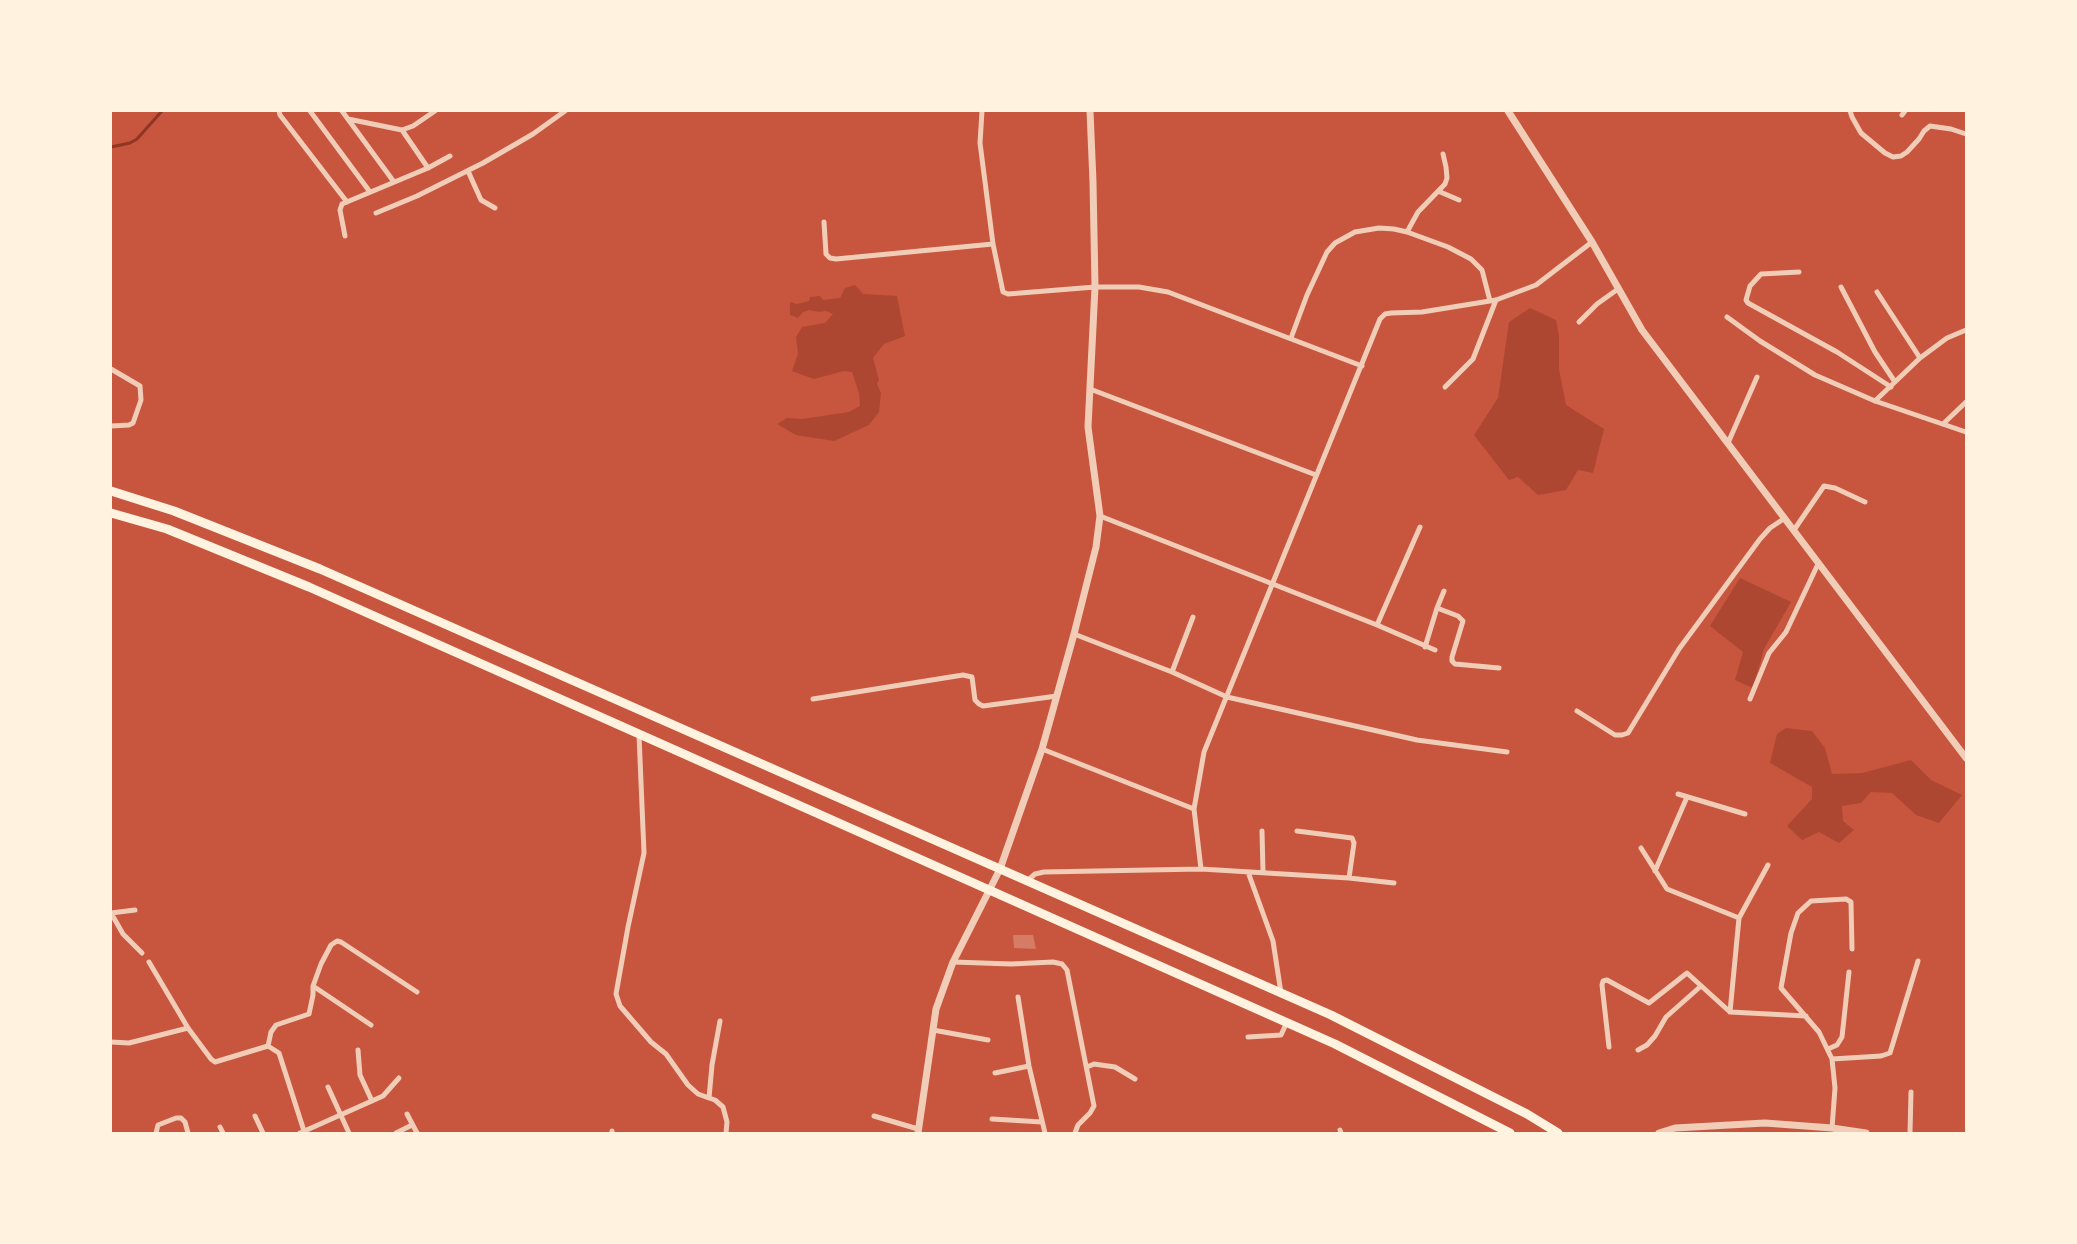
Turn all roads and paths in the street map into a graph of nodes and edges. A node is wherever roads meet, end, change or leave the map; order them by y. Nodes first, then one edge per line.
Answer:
1 (279, 111) edge
2 (310, 111) edge
3 (342, 111) edge
4 (435, 111) edge
5 (565, 111) edge
6 (982, 111) edge
7 (1090, 111) edge
8 (1508, 111) edge
9 (1850, 111) edge
10 (348, 119) junction
11 (402, 130) junction
12 (1966, 134) edge
13 (1443, 154) dead end
14 (450, 156) dead end
15 (428, 168) junction
16 (468, 171) junction
17 (394, 182) junction
18 (1438, 191) junction
19 (370, 192) junction
20 (1459, 200) dead end
21 (347, 202) junction
22 (495, 208) dead end
23 (376, 213) dead end
24 (824, 222) dead end
25 (1407, 232) junction
26 (345, 236) dead end
27 (1592, 242) junction
28 (993, 244) junction
29 (1799, 272) dead end
30 (1095, 287) junction
31 (1841, 287) dead end
32 (1618, 289) junction
33 (1878, 292) dead end
34 (1493, 301) junction
35 (1727, 317) dead end
36 (1579, 322) dead end
37 (1966, 330) edge
38 (1291, 338) junction
39 (1920, 358) junction
40 (1362, 366) junction
41 (111, 369) edge
42 (1757, 377) dead end
43 (1893, 384) junction
44 (1445, 387) dead end
45 (1090, 388) junction
46 (1875, 401) junction
47 (1966, 402) edge
48 (1943, 424) junction
49 (111, 426) edge
50 (1966, 432) edge
51 (1728, 443) junction
52 (1316, 475) junction
53 (111, 491) edge
54 (1865, 502) dead end
55 (111, 513) edge
56 (1100, 516) junction
57 (1785, 518) junction
58 (1420, 527) dead end
59 (1794, 530) junction
60 (1818, 564) junction
61 (1273, 584) junction
62 (1444, 591) dead end
63 (1437, 608) junction
64 (1193, 616) dead end
65 (1377, 625) junction
66 (1074, 634) junction
67 (1425, 647) junction
68 (1435, 650) dead end
69 (1499, 668) dead end
70 (1172, 672) junction
71 (1057, 696) junction
72 (1227, 697) junction
73 (813, 699) dead end
74 (1750, 699) dead end
75 (1577, 711) dead end
76 (639, 735) junction
77 (1042, 749) junction
78 (1507, 752) dead end
79 (1966, 758) edge
80 (1678, 794) dead end
81 (1687, 797) junction
82 (1194, 809) junction
83 (1745, 814) dead end
84 (1262, 831) dead end
85 (1297, 831) dead end
86 (1641, 848) dead end
87 (1768, 865) dead end
88 (1000, 869) junction
89 (1201, 869) junction
90 (1655, 870) junction
91 (1248, 872) junction
92 (1263, 872) junction
93 (1349, 878) junction
94 (1027, 881) junction
95 (1394, 883) dead end
96 (990, 889) junction
97 (135, 910) dead end
98 (111, 913) edge
99 (1739, 918) junction
100 (1852, 949) dead end
101 (142, 953) dead end
102 (1918, 961) dead end
103 (149, 962) dead end
104 (953, 962) junction
105 (1849, 972) dead end
106 (313, 986) junction
107 (1701, 986) junction
108 (417, 992) dead end
109 (1281, 993) junction
110 (1018, 997) dead end
111 (1730, 1012) junction
112 (1806, 1016) junction
113 (720, 1021) dead end
114 (1287, 1022) junction
115 (371, 1025) dead end
116 (188, 1028) junction
117 (933, 1030) junction
118 (1248, 1037) dead end
119 (988, 1040) dead end
120 (111, 1042) edge
121 (268, 1046) junction
122 (1609, 1047) dead end
123 (1828, 1049) junction
124 (358, 1050) dead end
125 (1638, 1050) dead end
126 (1832, 1059) junction
127 (1029, 1066) junction
128 (1087, 1067) junction
129 (994, 1073) dead end
130 (399, 1078) dead end
131 (1135, 1079) dead end
132 (328, 1086) dead end
133 (1911, 1092) dead end
134 (709, 1098) junction
135 (372, 1101) junction
136 (407, 1114) dead end
137 (255, 1116) dead end
138 (340, 1116) junction
139 (874, 1116) dead end
140 (992, 1119) dead end
141 (1042, 1122) junction
142 (412, 1125) junction
143 (220, 1126) dead end
144 (1832, 1128) junction
145 (918, 1131) edge
146 (302, 1132) edge
147 (156, 1133) edge
148 (188, 1133) edge
149 (223, 1133) edge
150 (263, 1133) edge
151 (349, 1133) edge
152 (396, 1133) edge
153 (417, 1133) edge
154 (726, 1133) edge
155 (1045, 1133) edge
156 (1075, 1133) edge
157 (1510, 1133) edge
158 (1558, 1133) edge
159 (1659, 1133) edge
160 (1866, 1133) edge
161 (1910, 1133) edge

1 - 21 street
2 - 19 street
3 - 10 street
4 - 11 street
5 - 16 street
6 - 28 street
7 - 30 street
8 - 27 street
9 - 12 street
10 - 11 street
10 - 17 street
11 - 15 street
13 - 18 street
14 - 15 street
15 - 17 street
16 - 22 street
16 - 23 street
17 - 19 street
18 - 20 street
18 - 25 street
19 - 21 street
21 - 26 street
24 - 28 street
25 - 34 street
25 - 38 street
27 - 32 street
27 - 34 street
28 - 30 street
29 - 43 street
30 - 38 street
30 - 45 street
31 - 43 street
32 - 36 street
32 - 51 street
33 - 39 street
34 - 40 street
34 - 44 street
35 - 46 street
37 - 39 street
38 - 40 street
39 - 43 street
40 - 52 street
41 - 49 street
42 - 51 street
43 - 46 street
45 - 52 street
45 - 56 street
46 - 48 street
47 - 48 street
48 - 50 street
51 - 57 street
52 - 61 street
53 - 88 highway
54 - 59 street
55 - 76 highway
56 - 61 street
56 - 66 street
57 - 59 street
57 - 75 street
58 - 65 street
59 - 60 street
60 - 74 street
60 - 79 street
61 - 65 street
61 - 72 street
62 - 63 street
63 - 67 street
63 - 69 street
64 - 70 street
65 - 67 street
66 - 70 street
66 - 71 street
67 - 68 street
70 - 72 street
71 - 73 street
71 - 77 street
72 - 78 street
72 - 82 street
76 - 96 highway
76 - 134 street
77 - 82 street
77 - 88 street
80 - 81 street
81 - 83 street
81 - 90 street
82 - 89 street
84 - 92 street
85 - 93 street
86 - 90 street
87 - 99 street
88 - 94 highway
88 - 96 street
89 - 91 street
89 - 94 street
90 - 99 street
91 - 92 street
91 - 109 street
92 - 93 street
93 - 95 street
94 - 109 highway
96 - 104 street
96 - 114 highway
97 - 98 street
98 - 101 street
99 - 111 street
100 - 112 street
102 - 126 street
103 - 116 street
104 - 117 street
104 - 128 street
105 - 123 street
106 - 108 street
106 - 115 street
106 - 121 street
107 - 111 street
107 - 122 street
107 - 125 street
109 - 158 highway
110 - 127 street
111 - 112 street
112 - 123 street
113 - 134 street
114 - 118 street
114 - 157 highway
116 - 120 street
116 - 121 street
117 - 119 street
117 - 145 street
121 - 146 street
123 - 126 street
124 - 135 street
126 - 144 street
127 - 129 street
127 - 141 street
128 - 131 street
128 - 156 street
130 - 135 street
132 - 138 street
133 - 161 street
134 - 154 street
135 - 138 street
136 - 142 street
137 - 150 street
138 - 146 street
138 - 151 street
139 - 145 street
140 - 141 street
141 - 155 street
142 - 152 street
142 - 153 street
143 - 149 street
144 - 159 street
144 - 160 street
147 - 148 street

